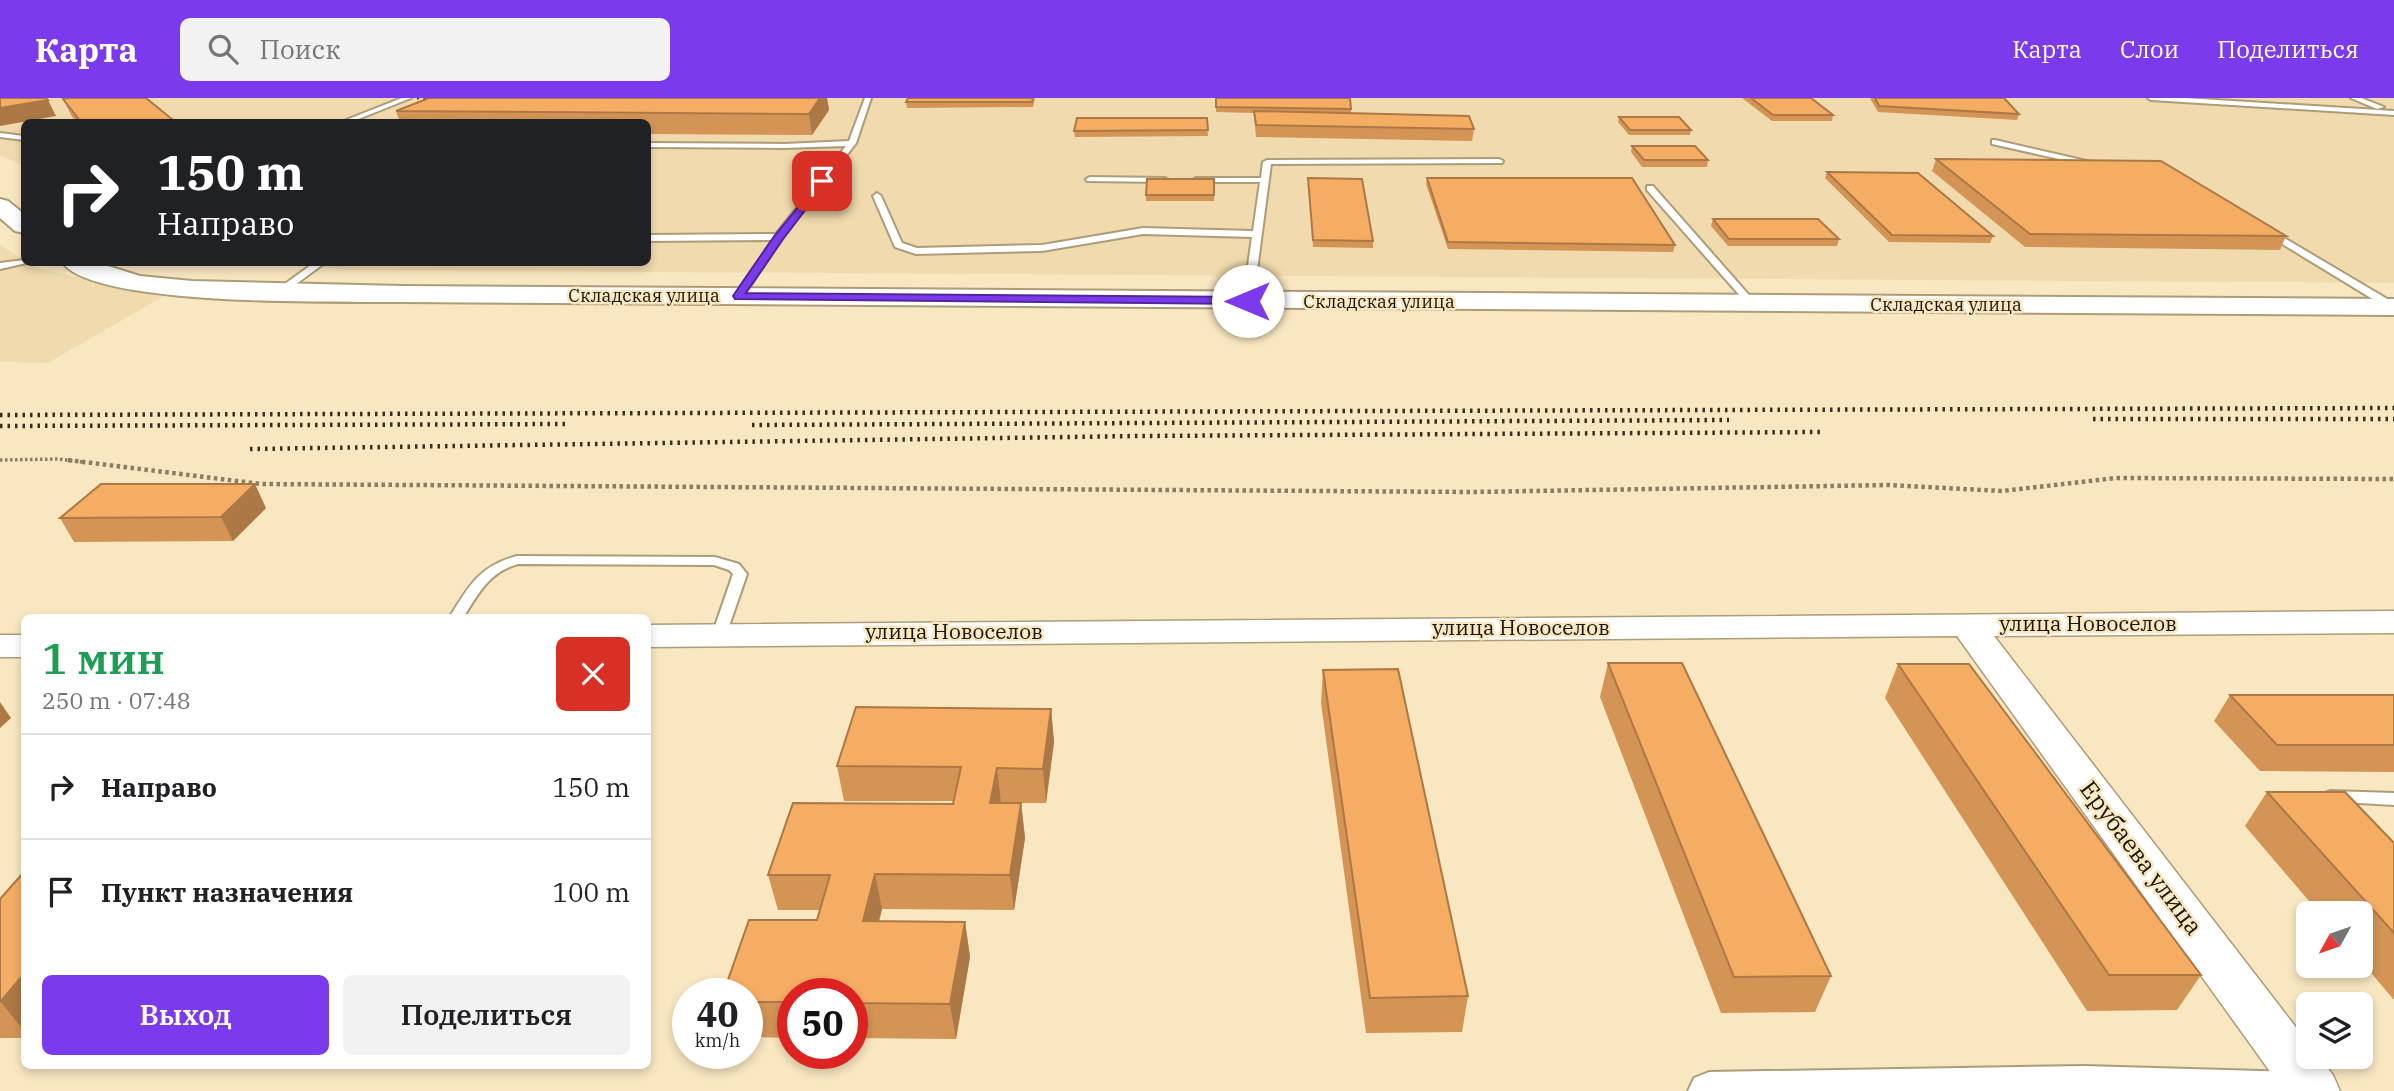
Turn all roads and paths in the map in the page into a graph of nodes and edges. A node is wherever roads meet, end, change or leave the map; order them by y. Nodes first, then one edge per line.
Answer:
1 (408, 98) edge
2 (868, 98) edge
3 (2151, 98) edge
4 (2354, 98) edge
5 (2394, 113) edge
6 (353, 119) edge
7 (0, 135) edge
8 (21, 138) edge
9 (1995, 142) dead end
10 (852, 143) junction
11 (651, 145) edge
12 (1499, 161) dead end
13 (2101, 164) edge
14 (1090, 179) dead end
15 (1170, 180) edge
16 (1184, 180) edge
17 (1264, 180) junction
18 (1650, 188) dead end
19 (877, 195) dead end
20 (0, 206) edge
21 (21, 224) edge
22 (2264, 229) edge
23 (1256, 234) junction
24 (779, 237) junction
25 (651, 238) edge
26 (21, 263) edge
27 (0, 266) edge
28 (80, 266) edge
29 (317, 266) edge
30 (281, 292) junction
31 (739, 296) junction
32 (1248, 301) junction
33 (1752, 304) junction
34 (2394, 307) edge
35 (0, 460) edge
36 (2394, 479) edge
37 (459, 614) edge
38 (2394, 622) edge
39 (1967, 625) junction
40 (719, 635) junction
41 (651, 636) edge
42 (0, 646) edge
43 (21, 646) edge
44 (2318, 797) edge
45 (2394, 799) edge
46 (1709, 1091) edge
47 (2295, 1091) edge
48 (2314, 1091) edge

1 - 6 lane
2 - 10 lane
3 - 5 lane
4 - 5 lane
7 - 8 lane
9 - 13 lane
10 - 11 lane
10 - 24 lane
12 - 17 lane
14 - 15 lane
16 - 17 lane
17 - 23 lane
18 - 33 lane
19 - 23 lane
20 - 21 main road
22 - 34 lane
23 - 32 lane
24 - 25 lane
24 - 31 lane
26 - 27 lane
28 - 30 main road, Складская улица
29 - 30 lane
30 - 31 main road, Складская улица
31 - 32 main road, Складская улица
32 - 33 main road, Складская улица
33 - 34 main road, Складская улица
35 - 36 path
37 - 40 lane
38 - 39 street, улица Новоселов
39 - 40 street, улица Новоселов
39 - 48 street, Ерубаева улица
40 - 41 street, улица Новоселов
42 - 43 street
44 - 45 lane
46 - 47 street

